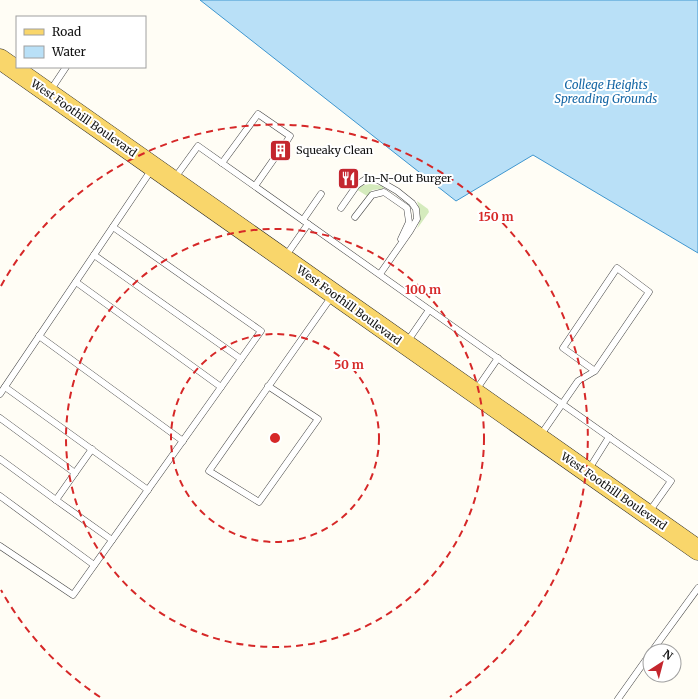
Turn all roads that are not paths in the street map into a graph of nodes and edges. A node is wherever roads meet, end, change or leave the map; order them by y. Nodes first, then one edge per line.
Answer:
1 (0, 59) edge
2 (16, 67) edge
3 (65, 68) edge
4 (20, 69) edge
5 (49, 92) junction
6 (285, 144) dead end
7 (276, 156) dead end
8 (222, 163) junction
9 (154, 166) junction
10 (173, 180) junction
11 (255, 186) junction
12 (321, 194) dead end
13 (341, 208) dead end
14 (355, 217) dead end
15 (305, 222) junction
16 (113, 227) junction
17 (398, 248) junction
18 (94, 255) junction
19 (284, 258) junction
20 (380, 274) junction
21 (76, 282) junction
22 (334, 293) junction
23 (429, 310) junction
24 (39, 336) junction
25 (405, 344) junction
26 (498, 358) junction
27 (241, 359) junction
28 (595, 371) junction
29 (5, 386) junction
30 (268, 386) junction
31 (221, 387) junction
32 (474, 393) junction
33 (0, 394) edge
34 (562, 404) junction
35 (0, 418) edge
36 (609, 437) junction
37 (538, 438) junction
38 (183, 441) junction
39 (92, 450) junction
40 (0, 459) edge
41 (587, 472) junction
42 (75, 473) junction
43 (148, 490) junction
44 (0, 496) edge
45 (56, 500) junction
46 (648, 515) junction
47 (112, 540) junction
48 (0, 546) edge
49 (698, 550) edge
50 (94, 565) junction
51 (698, 588) edge
52 (658, 643) edge
53 (642, 665) edge
54 (618, 699) edge

1 - 2 main road, West Foothill Boulevard
3 - 5 lane
4 - 5 main road, West Foothill Boulevard
5 - 9 main road, West Foothill Boulevard
6 - 8 lane
7 - 11 lane
8 - 10 lane
8 - 11 lane
9 - 10 main road, West Foothill Boulevard
9 - 16 lane
10 - 19 main road, West Foothill Boulevard
11 - 15 lane
12 - 15 lane
13 - 17 lane
14 - 17 lane
15 - 19 lane
15 - 20 lane
16 - 18 lane
16 - 27 lane
17 - 20 lane
18 - 21 lane
18 - 27 lane
19 - 22 main road, West Foothill Boulevard
20 - 23 lane
21 - 24 lane
21 - 31 lane
22 - 25 main road, West Foothill Boulevard
22 - 30 lane
23 - 25 lane
23 - 26 lane
24 - 29 lane
24 - 38 lane
25 - 32 main road, West Foothill Boulevard
26 - 32 lane
26 - 34 lane
27 - 31 lane
28 - 28 lane
28 - 34 lane
29 - 33 lane
29 - 39 lane
30 - 30 lane
31 - 38 lane
32 - 37 main road, West Foothill Boulevard
34 - 36 lane
34 - 37 lane
35 - 42 lane
36 - 41 lane
36 - 46 lane
37 - 41 main road, West Foothill Boulevard
38 - 43 lane
39 - 42 lane
39 - 43 lane
40 - 45 lane
41 - 46 main road, West Foothill Boulevard
42 - 45 lane
43 - 47 lane
44 - 50 lane
45 - 47 lane
46 - 49 main road, West Foothill Boulevard
47 - 50 lane
48 - 50 lane
51 - 52 lane
53 - 54 lane

